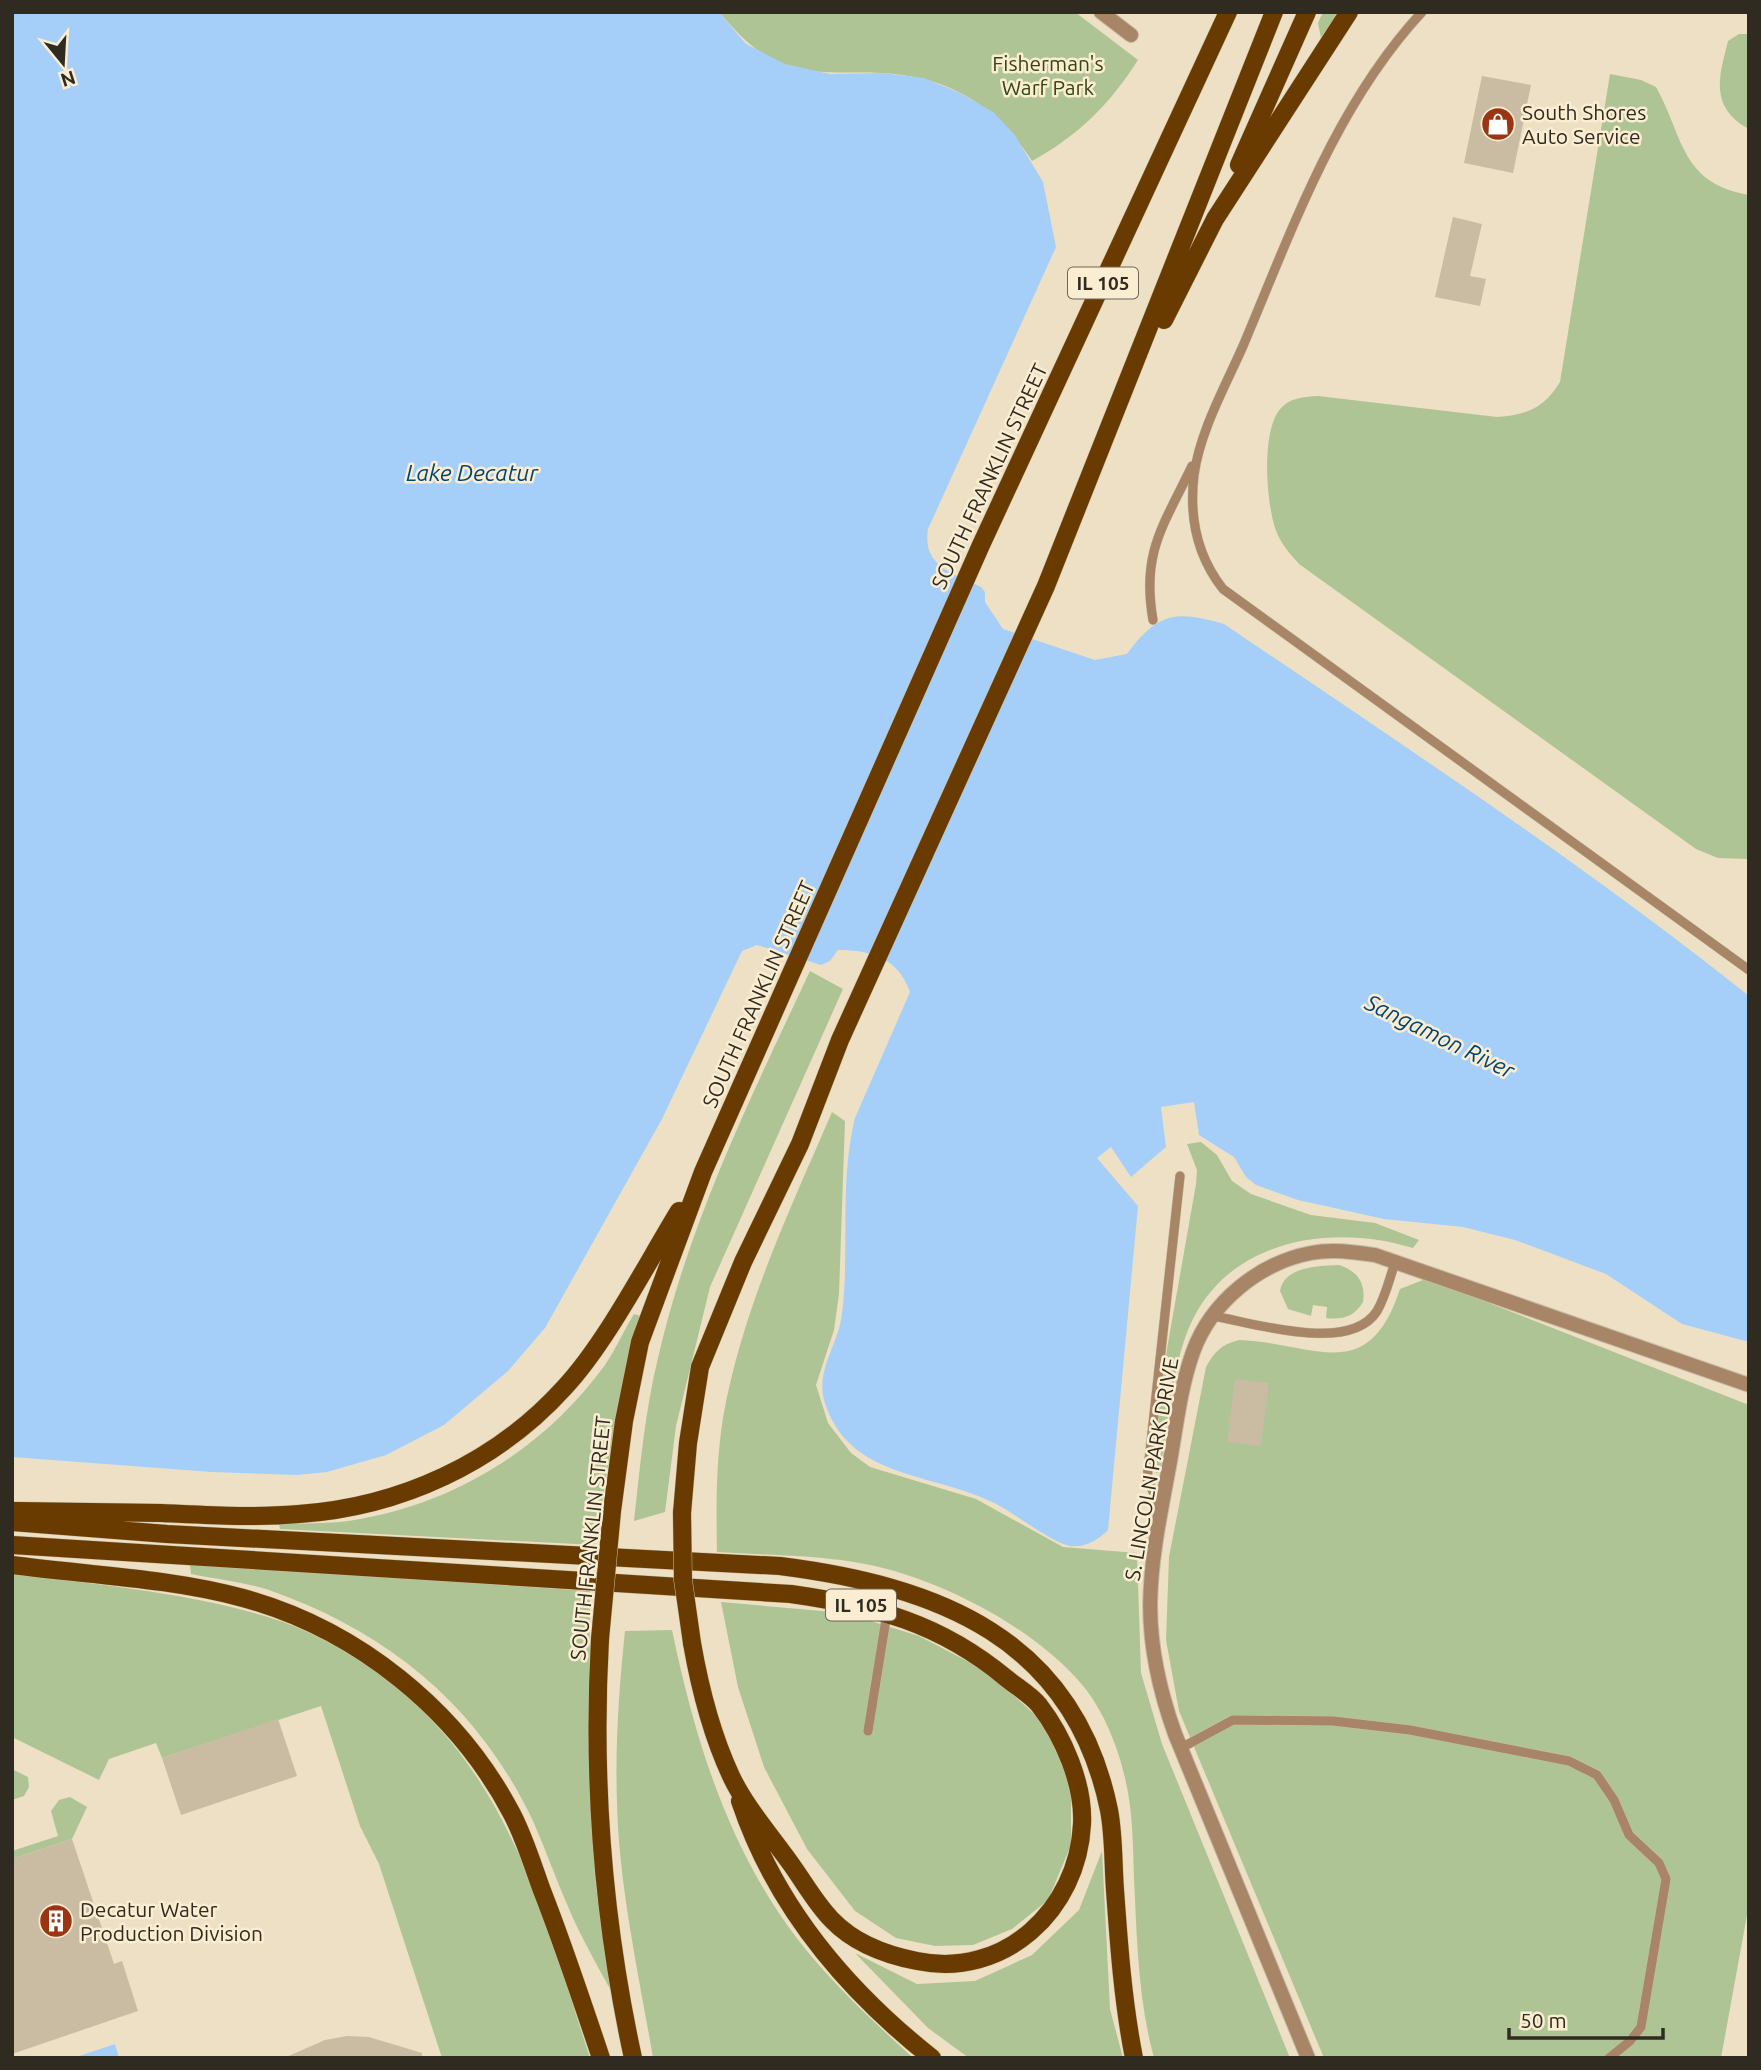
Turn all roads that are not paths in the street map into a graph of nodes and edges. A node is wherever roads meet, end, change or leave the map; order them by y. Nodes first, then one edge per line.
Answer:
1 (1101, 12) edge
2 (1274, 12) edge
3 (1307, 12) edge
4 (1349, 12) edge
5 (1422, 12) edge
6 (1228, 15) edge
7 (1131, 35) dead end
8 (1215, 219) junction
9 (1113, 420) junction
10 (1199, 452) junction
11 (1153, 620) dead end
12 (1749, 970) edge
13 (703, 1172) junction
14 (1180, 1176) dead end
15 (1396, 1260) junction
16 (1213, 1316) junction
17 (1749, 1385) edge
18 (1161, 1509) junction
19 (12, 1511) edge
20 (12, 1521) edge
21 (12, 1545) edge
22 (12, 1565) edge
23 (887, 1612) junction
24 (868, 1731) dead end
25 (1181, 1748) junction
26 (732, 1778) junction
27 (601, 2058) edge
28 (634, 2058) edge
29 (932, 2058) edge
30 (1134, 2058) edge
31 (1308, 2058) edge
32 (1609, 2058) edge

1 - 7 street
2 - 9 main road
3 - 8 main road
4 - 8 main road, IL 105
5 - 10 lane
6 - 13 main road, SOUTH FRANKLIN STREET / IL 105
8 - 9 main road, IL 105
9 - 26 main road, IL 105, bridge
10 - 11 lane
10 - 12 lane
13 - 19 main road, IL 105
13 - 28 main road, SOUTH FRANKLIN STREET, bridge
14 - 18 lane
15 - 16 street, S. LINCOLN PARK DRIVE
15 - 16 lane
15 - 17 street, S. LINCOLN PARK DRIVE
16 - 18 street, S. LINCOLN PARK DRIVE
18 - 25 street, S. LINCOLN PARK DRIVE
20 - 30 main road
21 - 23 main road, IL 105
22 - 27 main road
23 - 24 lane
23 - 26 main road, IL 105
25 - 31 street, S. LINCOLN PARK DRIVE
25 - 32 lane
26 - 29 main road

